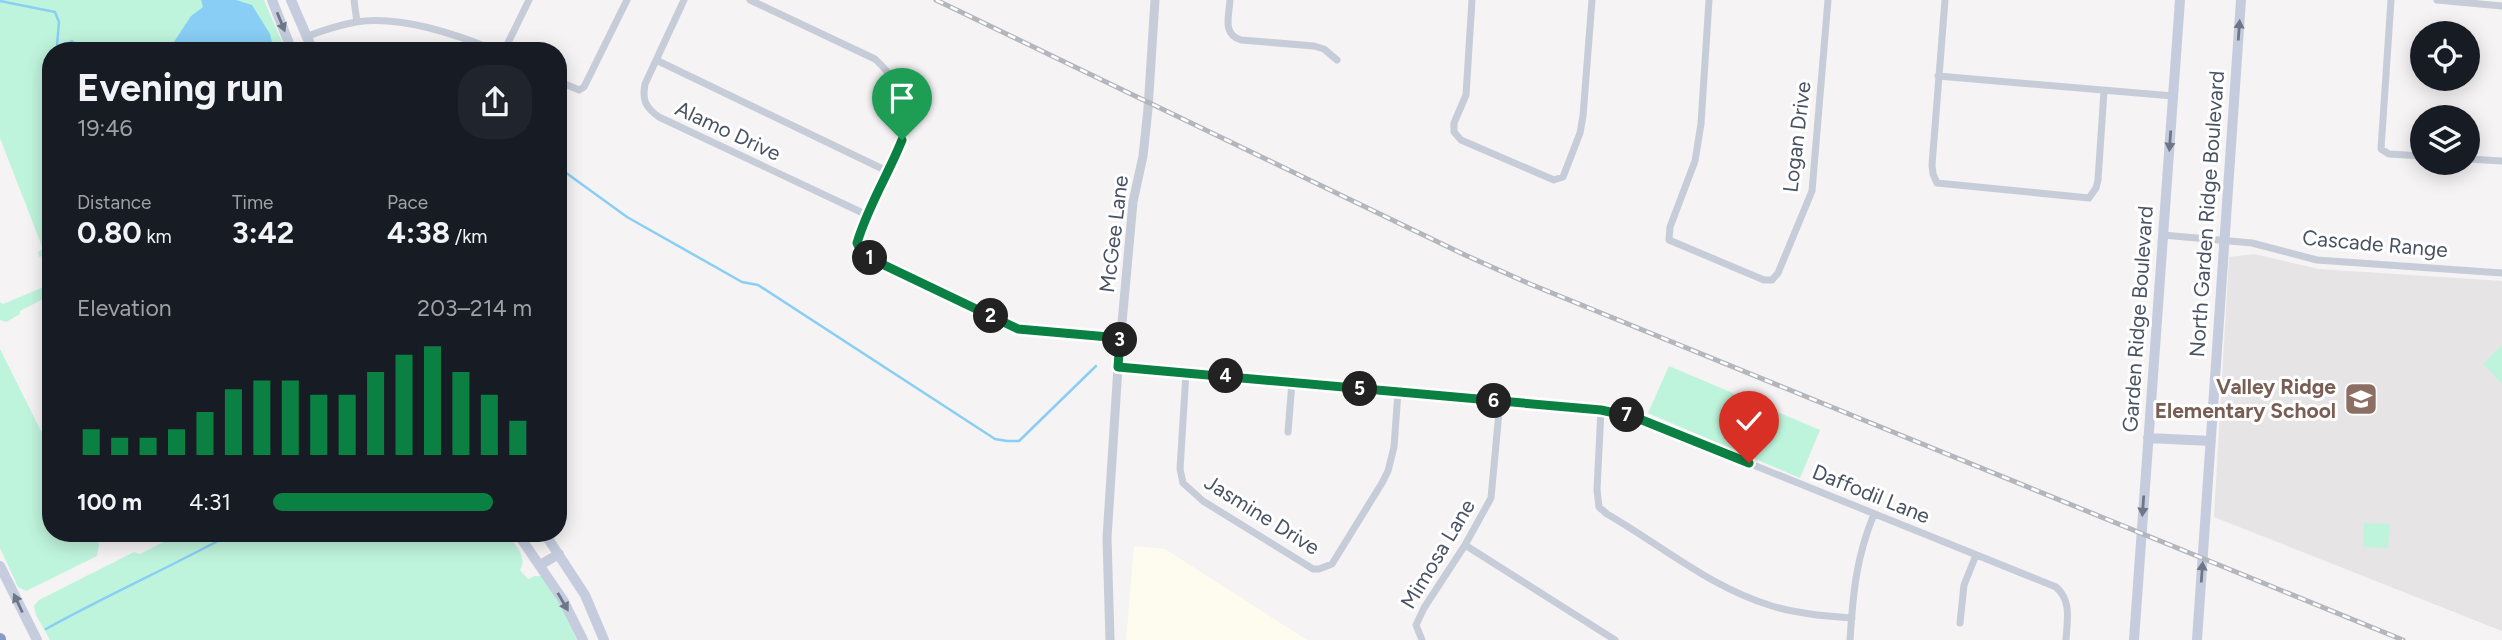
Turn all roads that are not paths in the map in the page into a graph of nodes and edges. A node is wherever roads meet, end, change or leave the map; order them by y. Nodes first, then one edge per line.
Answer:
1 (272, 0) edge
2 (291, 0) edge
3 (354, 0) edge
4 (529, 0) edge
5 (627, 0) edge
6 (684, 0) edge
7 (750, 0) edge
8 (1155, 0) edge
9 (1230, 0) edge
10 (1472, 0) edge
11 (1592, 0) edge
12 (1709, 0) edge
13 (1828, 0) edge
14 (1945, 0) edge
15 (2180, 0) edge
16 (2241, 0) edge
17 (2391, 0) edge
18 (2437, 0) edge
19 (2502, 6) edge
20 (357, 22) junction
21 (308, 36) junction
22 (289, 42) edge
23 (300, 42) edge
24 (310, 42) edge
25 (471, 42) edge
26 (509, 42) edge
27 (656, 60) junction
28 (1337, 60) dead end
29 (1938, 76) junction
30 (567, 85) edge
31 (2104, 91) junction
32 (2173, 96) junction
33 (2410, 155) edge
34 (2480, 160) edge
35 (2502, 161) edge
36 (889, 172) junction
37 (866, 214) junction
38 (2163, 235) junction
39 (2225, 241) junction
40 (2502, 273) edge
41 (1120, 338) junction
42 (1118, 367) junction
43 (1186, 373) junction
44 (1292, 382) junction
45 (1398, 392) junction
46 (1500, 401) junction
47 (1601, 410) junction
48 (1288, 432) dead end
49 (2148, 438) junction
50 (2211, 441) junction
51 (1874, 514) junction
52 (523, 542) edge
53 (551, 542) edge
54 (1465, 545) junction
55 (559, 554) junction
56 (1976, 555) junction
57 (540, 565) junction
58 (0, 566) edge
59 (1852, 618) junction
60 (1960, 622) dead end
61 (37, 640) edge
62 (583, 640) edge
63 (604, 640) edge
64 (1110, 640) edge
65 (1422, 640) edge
66 (1615, 640) edge
67 (1850, 640) edge
68 (2066, 640) edge
69 (2134, 640) edge
70 (2197, 640) edge

1 -> 22 main road
2 - 21 main road
3 - 20 street
4 - 26 street
5 - 30 street
6 - 27 street, Alamo Drive
7 - 36 street
8 - 41 street, McGee Lane
9 - 28 street
10 - 11 street
12 - 13 street, Logan Drive
14 - 29 street
15 - 32 main road, Garden Ridge Boulevard
39 -> 16 main road, North Garden Ridge Boulevard
17 - 33 street
18 - 19 street
20 - 21 street
20 - 25 street
21 - 23 main road
21 - 24 main road
27 - 36 street
27 - 37 street, Alamo Drive
29 - 31 street
29 - 31 street
31 - 32 street
32 -> 38 main road, Garden Ridge Boulevard
34 - 35 street
36 - 37 street
37 - 41 street
38 - 39 street, Cascade Range
38 - 49 main road, Garden Ridge Boulevard
39 - 40 street, Cascade Range
39 - 50 main road, North Garden Ridge Boulevard
41 - 42 street, McGee Lane
42 - 43 street, Daffodil Lane
42 - 64 street, McGee Lane
43 - 44 street, Daffodil Lane
43 - 45 street, Jasmine Drive
44 - 45 street, Daffodil Lane
44 - 48 street
45 - 46 street, Daffodil Lane
46 - 47 street, Daffodil Lane
46 - 54 street, Mimosa Lane
47 - 51 street, Daffodil Lane
47 - 59 street
49 - 50 main road
49 -> 69 main road, Garden Ridge Boulevard
70 -> 50 main road, North Garden Ridge Boulevard
51 - 56 street, Daffodil Lane
51 - 59 street
52 - 57 main road
53 - 55 main road
54 - 65 street, Mimosa Lane
54 - 66 street
55 - 57 main road
55 - 63 main road
56 - 60 street
56 - 68 street, Daffodil Lane
57 -> 62 main road
61 -> 58 main road
59 - 67 street

